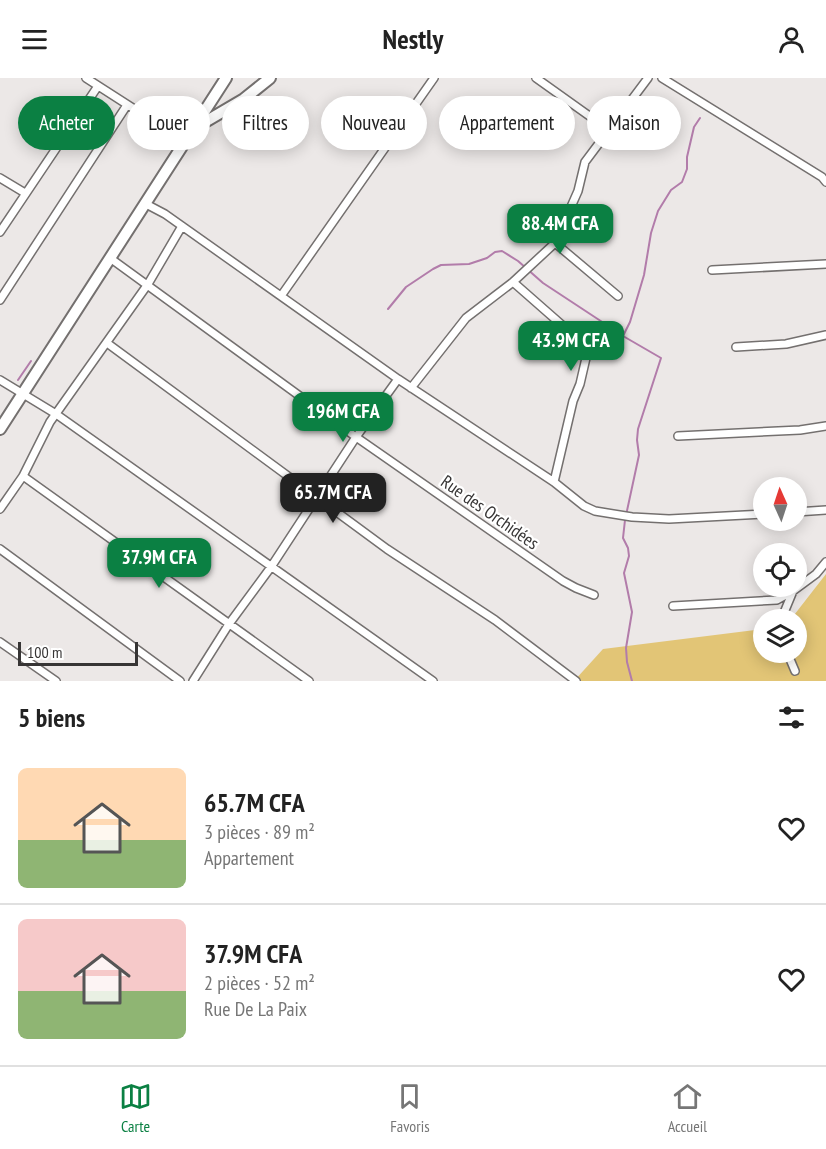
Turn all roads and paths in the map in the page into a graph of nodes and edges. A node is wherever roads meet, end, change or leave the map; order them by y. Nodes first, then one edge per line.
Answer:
1 (86, 78) edge
2 (226, 78) edge
3 (270, 78) edge
4 (434, 78) edge
5 (536, 78) edge
6 (648, 78) edge
7 (662, 78) edge
8 (98, 86) junction
9 (634, 96) edge
10 (210, 102) edge
11 (127, 105) joint
12 (587, 114) edge
13 (210, 119) edge
14 (179, 150) edge
15 (594, 150) edge
16 (0, 178) edge
17 (826, 182) edge
18 (25, 193) junction
19 (146, 204) junction
20 (182, 226) junction
21 (0, 232) edge
22 (555, 243) junction
23 (110, 258) junction
24 (826, 264) edge
25 (712, 270) dead end
26 (513, 282) junction
27 (148, 284) junction
28 (281, 296) junction
29 (618, 296) dead end
30 (0, 300) edge
31 (826, 335) edge
32 (107, 343) junction
33 (736, 347) dead end
34 (0, 380) edge
35 (398, 380) junction
36 (411, 388) junction
37 (23, 394) junction
38 (56, 414) junction
39 (826, 426) edge
40 (0, 429) edge
41 (678, 436) dead end
42 (356, 437) junction
43 (23, 476) junction
44 (554, 482) junction
45 (316, 496) junction
46 (0, 509) edge
47 (826, 510) edge
48 (807, 511) edge
49 (753, 515) edge
50 (0, 549) edge
51 (826, 562) edge
52 (271, 567) junction
53 (807, 581) edge
54 (594, 595) dead end
55 (782, 597) edge
56 (673, 606) dead end
57 (229, 624) junction
58 (0, 642) edge
59 (792, 663) edge
60 (795, 671) dead end
61 (56, 681) edge
62 (180, 681) edge
63 (193, 681) edge
64 (309, 681) edge
65 (433, 681) edge
66 (576, 681) edge

1 - 8 street
2 - 10 main road
3 - 13 main road
4 - 28 street
5 - 12 street
6 - 9 street
7 - 17 street
8 - 11 street
8 - 18 street
11 - 30 street
14 - 19 main road
15 - 22 street
16 - 18 street
18 - 21 street
19 - 20 street
19 - 23 main road
20 - 27 street
20 - 28 street
22 - 26 street
22 - 29 street
23 - 27 street, Rue des Orchidées
23 - 37 main road
24 - 25 street
26 - 36 street
26 - 44 street
27 - 32 street
27 - 42 street, Rue des Orchidées
28 - 35 street
31 - 33 street
32 - 38 street
32 - 45 street
34 - 37 street
35 - 36 street
35 - 42 street
36 - 44 street
37 - 38 street
37 - 40 main road
38 - 43 street
38 - 52 street
39 - 41 street
42 - 45 street
42 - 54 street, Rue des Orchidées
43 - 46 street
43 - 57 street
44 - 49 street
45 - 52 street
45 - 66 street
47 - 48 street
50 - 62 street
51 - 53 street
52 - 57 street
52 - 65 street
55 - 56 street
57 - 63 street
57 - 64 street
58 - 61 street
59 - 60 street

